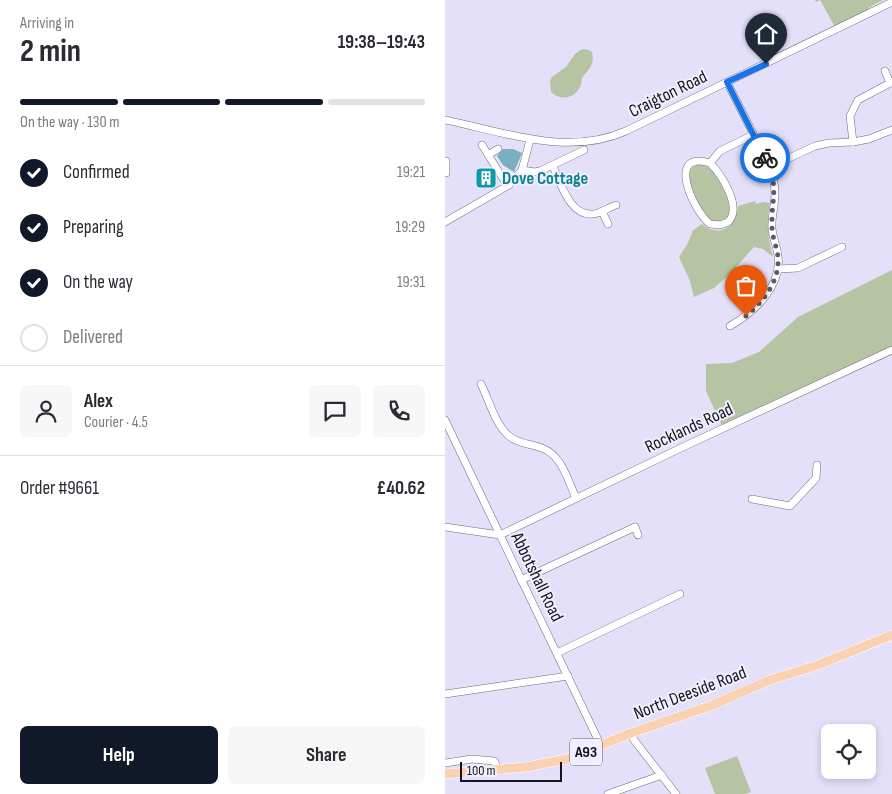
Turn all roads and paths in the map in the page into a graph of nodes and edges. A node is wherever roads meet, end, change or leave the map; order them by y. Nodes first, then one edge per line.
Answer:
1 (892, 2) edge
2 (885, 71) dead end
3 (727, 82) junction
4 (891, 82) edge
5 (445, 120) edge
6 (892, 130) edge
7 (753, 135) junction
8 (530, 140) junction
9 (853, 142) junction
10 (482, 144) dead end
11 (499, 149) dead end
12 (584, 150) dead end
13 (488, 155) junction
14 (446, 161) dead end
15 (710, 163) junction
16 (553, 166) junction
17 (770, 167) junction
18 (522, 170) junction
19 (448, 172) edge
20 (509, 186) junction
21 (616, 205) dead end
22 (602, 211) junction
23 (445, 222) edge
24 (607, 224) dead end
25 (842, 247) dead end
26 (778, 268) junction
27 (730, 326) dead end
28 (892, 350) edge
29 (481, 384) dead end
30 (445, 420) edge
31 (817, 464) dead end
32 (576, 498) junction
33 (752, 499) dead end
34 (445, 527) edge
35 (500, 535) junction
36 (638, 535) dead end
37 (521, 580) junction
38 (680, 594) dead end
39 (892, 635) edge
40 (557, 653) junction
41 (568, 676) junction
42 (445, 694) edge
43 (631, 733) junction
44 (601, 746) junction
45 (445, 763) edge
46 (497, 770) junction
47 (445, 774) edge
48 (662, 775) junction
49 (608, 794) edge
50 (676, 794) edge

1 - 3 street, Craigton Road
2 - 4 street
3 - 7 street
3 - 8 street, Craigton Road
4 - 9 street
5 - 8 street, Craigton Road
6 - 9 street
7 - 15 street
7 - 17 street
8 - 18 street
9 - 17 street
10 - 13 street
11 - 13 street
12 - 16 street
13 - 20 street
14 - 19 street
15 - 15 street
16 - 18 street
16 - 22 street
17 - 26 street
18 - 20 street
20 - 23 street
21 - 22 street
22 - 24 street
25 - 26 street
26 - 27 street
28 - 32 street, Rocklands Road
29 - 32 street
30 - 35 street, Abbotshall Road
31 - 33 street
32 - 35 street, Rocklands Road
34 - 35 street
35 - 37 street, Abbotshall Road
36 - 37 street
37 - 40 street, Abbotshall Road
38 - 40 street
39 - 43 main road, North Deeside Road / A93
40 - 41 street, Abbotshall Road
41 - 42 street
41 - 44 street, Abbotshall Road
43 - 44 main road, North Deeside Road / A93
43 - 48 street
44 - 46 main road, North Deeside Road / A93
45 - 46 street
46 - 47 main road, North Deeside Road / A93
48 - 49 street
48 - 50 street

